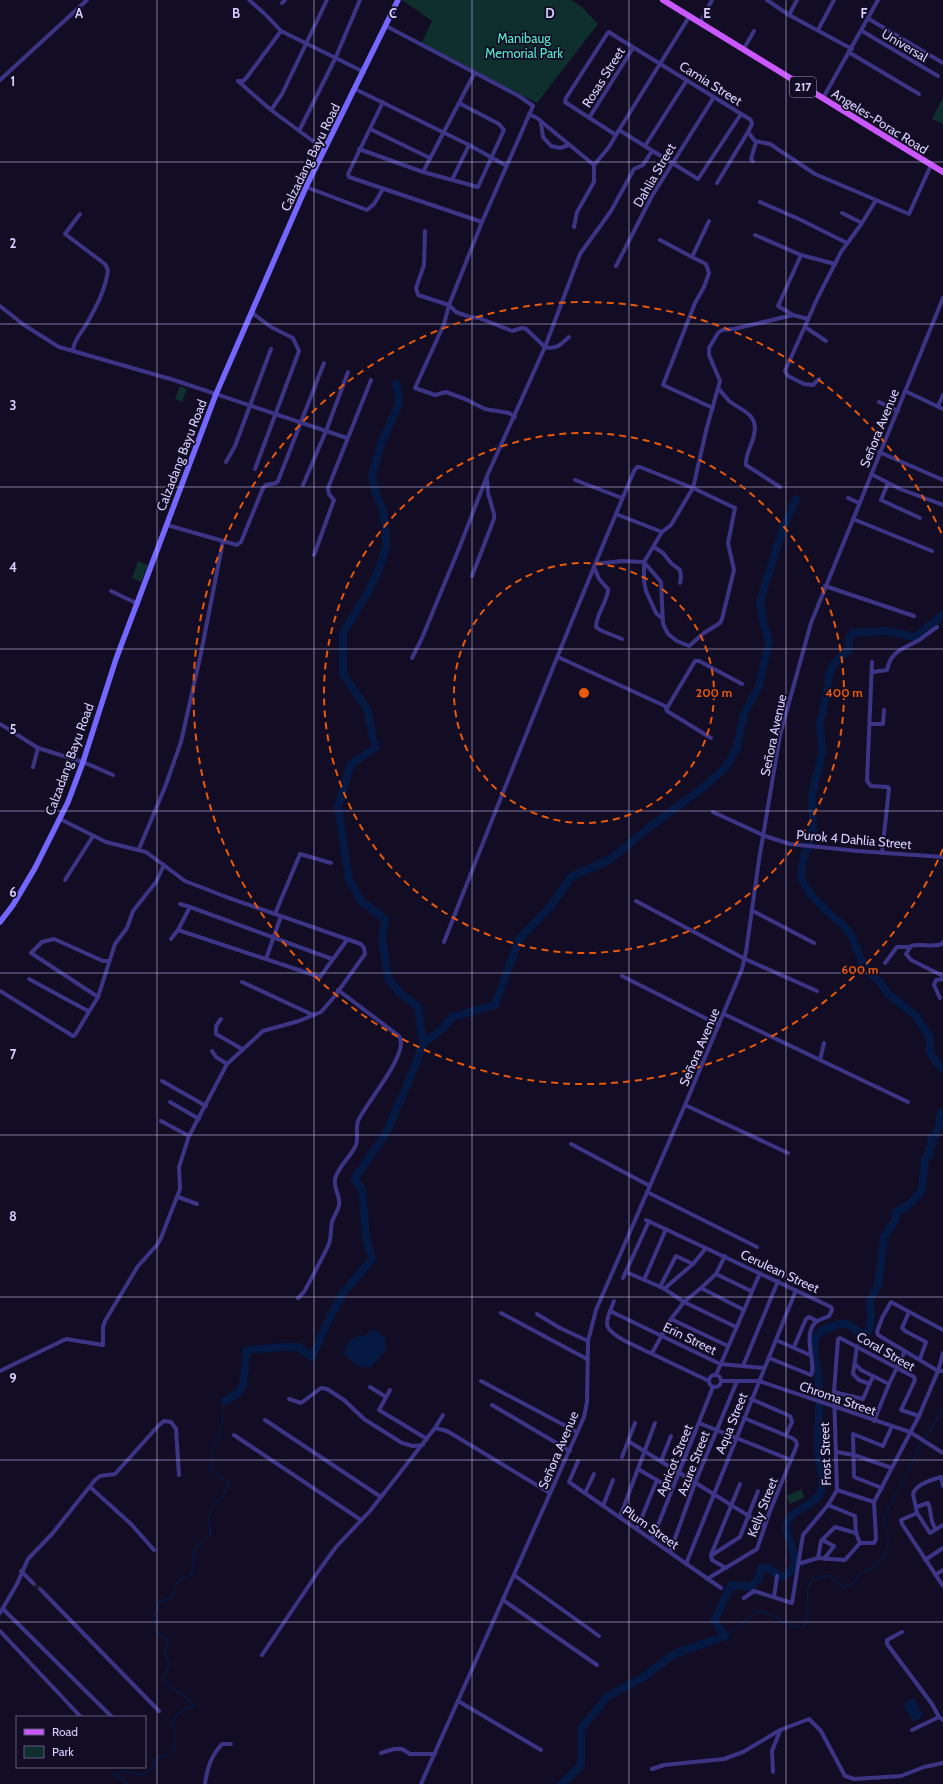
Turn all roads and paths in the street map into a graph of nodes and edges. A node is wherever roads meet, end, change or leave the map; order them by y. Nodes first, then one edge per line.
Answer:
1 (87, 0) edge
2 (249, 0) edge
3 (327, 0) edge
4 (398, 0) edge
5 (663, 0) edge
6 (712, 0) edge
7 (766, 0) edge
8 (797, 0) edge
9 (834, 0) edge
10 (878, 0) edge
11 (360, 1) edge
12 (789, 15) junction
13 (689, 16) junction
14 (869, 19) junction
15 (700, 23) junction
16 (386, 26) junction
17 (280, 30) junction
18 (818, 30) junction
19 (754, 31) dead end
20 (862, 31) junction
21 (306, 44) junction
22 (633, 48) junction
23 (743, 50) junction
24 (851, 51) junction
25 (335, 59) junction
26 (660, 63) junction
27 (943, 63) edge
28 (364, 72) junction
29 (474, 74) junction
30 (938, 76) dead end
31 (0, 80) edge
32 (687, 80) junction
33 (356, 89) junction
34 (919, 94) dead end
35 (714, 97) junction
36 (823, 98) junction
37 (383, 102) junction
38 (459, 103) junction
39 (271, 110) junction
40 (529, 114) junction
41 (741, 114) junction
42 (589, 118) junction
43 (541, 123) junction
44 (370, 129) junction
45 (620, 130) junction
46 (299, 131) junction
47 (443, 132) junction
48 (748, 132) junction
49 (616, 135) junction
50 (756, 142) junction
51 (469, 145) junction
52 (569, 145) junction
53 (645, 146) junction
54 (359, 149) junction
55 (325, 150) junction
56 (652, 151) junction
57 (430, 158) junction
58 (491, 158) junction
59 (753, 161) dead end
60 (672, 162) junction
61 (594, 165) junction
62 (931, 165) junction
63 (505, 166) junction
64 (423, 172) junction
65 (943, 172) edge
66 (452, 180) junction
67 (717, 183) dead end
68 (306, 187) junction
69 (383, 189) junction
70 (876, 200) junction
71 (760, 202) dead end
72 (842, 213) dead end
73 (80, 214) dead end
74 (709, 221) dead end
75 (482, 222) junction
76 (862, 223) junction
77 (574, 227) dead end
78 (425, 230) dead end
79 (755, 235) dead end
80 (660, 240) dead end
81 (847, 244) junction
82 (801, 255) junction
83 (692, 257) junction
84 (835, 264) junction
85 (616, 266) dead end
86 (943, 298) edge
87 (449, 305) junction
88 (0, 306) edge
89 (251, 312) junction
90 (793, 315) junction
91 (808, 319) junction
92 (805, 327) junction
93 (569, 337) dead end
94 (826, 341) dead end
95 (545, 347) junction
96 (271, 348) dead end
97 (73, 350) junction
98 (324, 363) dead end
99 (348, 372) dead end
100 (820, 379) dead end
101 (371, 380) dead end
102 (719, 389) junction
103 (905, 391) junction
104 (216, 394) junction
105 (943, 395) edge
106 (879, 402) dead end
107 (250, 405) junction
108 (938, 406) junction
109 (713, 408) junction
110 (943, 409) edge
111 (898, 411) junction
112 (275, 414) junction
113 (515, 416) junction
114 (301, 422) junction
115 (326, 431) junction
116 (347, 438) junction
117 (880, 452) junction
118 (226, 462) dead end
119 (255, 469) dead end
120 (871, 474) junction
121 (487, 476) junction
122 (575, 480) dead end
123 (943, 480) edge
124 (888, 483) junction
125 (303, 485) dead end
126 (780, 487) dead end
127 (693, 488) junction
128 (622, 498) junction
129 (848, 498) dead end
130 (859, 503) junction
131 (943, 505) edge
132 (616, 514) junction
133 (920, 518) dead end
134 (853, 519) junction
135 (167, 524) junction
136 (662, 532) junction
137 (223, 541) junction
138 (654, 547) junction
139 (932, 551) dead end
140 (314, 555) dead end
141 (644, 562) junction
142 (595, 565) junction
143 (472, 576) dead end
144 (680, 583) dead end
145 (825, 586) junction
146 (111, 591) dead end
147 (138, 604) junction
148 (914, 616) dead end
149 (663, 620) junction
150 (937, 627) dead end
151 (622, 639) dead end
152 (558, 657) junction
153 (412, 658) dead end
154 (872, 662) dead end
155 (872, 672) junction
156 (742, 684) dead end
157 (667, 708) junction
158 (884, 710) dead end
159 (0, 724) edge
160 (870, 724) junction
161 (712, 738) dead end
162 (38, 748) junction
163 (82, 762) junction
164 (33, 767) dead end
165 (113, 775) dead end
166 (713, 812) dead end
167 (60, 818) junction
168 (93, 836) junction
169 (765, 836) junction
170 (139, 849) junction
171 (882, 853) junction
172 (943, 857) edge
173 (331, 863) dead end
174 (164, 865) junction
175 (65, 880) dead end
176 (636, 901) dead end
177 (180, 904) dead end
178 (190, 908) junction
179 (753, 910) junction
180 (275, 914) junction
181 (281, 916) junction
182 (0, 922) edge
183 (178, 930) junction
184 (274, 938) junction
185 (171, 939) dead end
186 (347, 940) junction
187 (444, 942) dead end
188 (943, 942) edge
189 (814, 943) dead end
190 (909, 947) junction
191 (266, 959) junction
192 (744, 959) junction
193 (332, 960) junction
194 (109, 961) junction
195 (884, 963) dead end
196 (622, 976) dead end
197 (943, 978) edge
198 (29, 979) dead end
199 (242, 982) dead end
200 (338, 990) junction
201 (0, 991) edge
202 (817, 991) dead end
203 (98, 997) junction
204 (940, 998) dead end
205 (88, 1011) junction
206 (724, 1014) junction
207 (313, 1015) junction
208 (221, 1019) dead end
209 (719, 1025) junction
210 (824, 1044) dead end
211 (242, 1049) junction
212 (212, 1051) dead end
213 (820, 1060) junction
214 (227, 1064) junction
215 (162, 1081) dead end
216 (170, 1102) dead end
217 (908, 1102) dead end
218 (685, 1105) junction
219 (206, 1106) junction
220 (199, 1119) junction
221 (161, 1121) dead end
222 (189, 1136) junction
223 (571, 1144) dead end
224 (788, 1153) dead end
225 (650, 1186) junction
226 (647, 1192) junction
227 (178, 1197) junction
228 (197, 1204) dead end
229 (666, 1229) junction
230 (757, 1246) dead end
231 (706, 1248) junction
232 (725, 1256) junction
233 (693, 1264) junction
234 (626, 1272) junction
235 (760, 1273) junction
236 (716, 1274) junction
237 (623, 1278) dead end
238 (644, 1280) junction
239 (778, 1281) junction
240 (662, 1288) junction
241 (702, 1288) junction
242 (796, 1290) junction
243 (751, 1291) junction
244 (298, 1298) dead end
245 (614, 1301) dead end
246 (684, 1302) junction
247 (744, 1310) junction
248 (610, 1311) junction
249 (909, 1312) junction
250 (501, 1313) dead end
251 (537, 1314) dead end
252 (671, 1319) junction
253 (817, 1321) junction
254 (736, 1326) junction
255 (943, 1330) edge
256 (661, 1335) junction
257 (776, 1340) junction
258 (588, 1341) junction
259 (728, 1346) junction
260 (857, 1346) junction
261 (794, 1347) junction
262 (905, 1351) junction
263 (652, 1353) junction
264 (943, 1353) edge
265 (810, 1355) junction
266 (769, 1358) junction
267 (836, 1358) joint
268 (587, 1359) junction
269 (920, 1359) junction
270 (720, 1364) junction
271 (855, 1364) junction
272 (743, 1366) junction
273 (764, 1368) junction
274 (896, 1368) junction
275 (0, 1371) edge
276 (940, 1371) edge
277 (716, 1375) junction
278 (873, 1376) junction
279 (759, 1380) junction
280 (481, 1381) dead end
281 (709, 1381) junction
282 (721, 1381) junction
283 (737, 1381) junction
284 (870, 1384) junction
285 (889, 1384) junction
286 (370, 1387) dead end
287 (713, 1387) junction
288 (390, 1390) dead end
289 (834, 1392) junction
290 (386, 1397) junction
291 (289, 1399) dead end
292 (751, 1399) junction
293 (492, 1405) dead end
294 (834, 1406) junction
295 (443, 1415) dead end
296 (919, 1416) junction
297 (744, 1418) junction
298 (265, 1420) dead end
299 (874, 1421) junction
300 (635, 1422) dead end
301 (655, 1423) dead end
302 (699, 1423) junction
303 (892, 1426) junction
304 (435, 1428) junction
305 (717, 1430) junction
306 (577, 1432) junction
307 (910, 1432) junction
308 (234, 1435) dead end
309 (786, 1435) junction
310 (671, 1436) dead end
311 (736, 1437) junction
312 (427, 1439) junction
313 (628, 1441) junction
314 (423, 1445) junction
315 (943, 1445) edge
316 (570, 1451) junction
317 (645, 1451) junction
318 (837, 1452) junction
319 (942, 1452) edge
320 (854, 1455) junction
321 (622, 1457) dead end
322 (791, 1460) junction
323 (578, 1461) dead end
324 (661, 1461) junction
325 (892, 1468) junction
326 (638, 1469) junction
327 (679, 1473) junction
328 (594, 1474) dead end
329 (179, 1475) dead end
330 (613, 1480) dead end
331 (657, 1480) junction
332 (696, 1483) junction
333 (740, 1484) dead end
334 (943, 1486) edge
335 (90, 1487) junction
336 (882, 1488) junction
337 (672, 1489) junction
338 (837, 1490) junction
339 (758, 1491) dead end
340 (550, 1493) junction
341 (585, 1494) junction
342 (713, 1495) junction
343 (381, 1497) junction
344 (874, 1502) junction
345 (828, 1505) junction
346 (603, 1506) junction
347 (731, 1506) junction
348 (916, 1507) junction
349 (917, 1513) junction
350 (620, 1517) junction
351 (747, 1517) junction
352 (361, 1520) junction
353 (943, 1525) edge
354 (764, 1526) junction
355 (637, 1529) junction
356 (936, 1529) junction
357 (856, 1533) junction
358 (652, 1540) junction
359 (822, 1540) junction
360 (860, 1543) junction
361 (943, 1548) edge
362 (154, 1550) dead end
363 (670, 1552) junction
364 (711, 1555) junction
365 (818, 1558) junction
366 (824, 1558) junction
367 (925, 1560) junction
368 (686, 1564) junction
369 (798, 1564) junction
370 (726, 1568) junction
371 (943, 1570) edge
372 (21, 1571) junction
373 (514, 1575) junction
374 (935, 1575) junction
375 (777, 1576) dead end
376 (707, 1579) junction
377 (34, 1583) tunnel mouth
378 (943, 1586) edge
379 (721, 1588) dead end
380 (40, 1590) tunnel mouth
381 (774, 1597) junction
382 (744, 1598) dead end
383 (504, 1600) junction
384 (1, 1611) edge
385 (0, 1631) edge
386 (902, 1632) dead end
387 (599, 1636) dead end
388 (262, 1655) dead end
389 (597, 1665) dead end
390 (458, 1702) junction
391 (159, 1711) dead end
392 (80, 1716) edge
393 (111, 1716) edge
394 (939, 1717) junction
395 (943, 1720) edge
396 (780, 1730) junction
397 (912, 1730) dead end
398 (231, 1744) dead end
399 (541, 1750) dead end
400 (381, 1753) dead end
401 (435, 1754) junction
402 (943, 1763) edge
403 (652, 1768) dead end
404 (773, 1772) dead end
405 (205, 1784) edge
406 (421, 1784) edge

1 - 31 street
2 - 17 street
3 - 21 street
4 - 16 street, Calzadang Bayu Road
5 - 13 main road, Angeles-Porac Road / 217
6 - 15 street
7 - 12 street
8 - 12 street
9 - 18 street
10 - 14 street
11 - 25 street
12 - 18 street
13 - 15 main road, Angeles-Porac Road / 217
13 - 26 street
14 - 20 street
14 - 27 street
15 - 23 main road, Angeles-Porac Road / 217
16 - 28 street, Calzadang Bayu Road
16 - 29 street
17 - 21 street
17 - 39 street
18 - 24 street
19 - 23 street
20 - 24 street
20 - 30 street, Universal
21 - 25 street
21 - 39 street
22 - 26 street, Camia Street
22 - 42 street, Rosas Street
22 - 42 street, Camia Street
23 - 36 main road, Angeles-Porac Road / 217
24 - 34 street
24 - 36 street
25 - 28 street
25 - 46 street
26 - 32 street, Camia Street
26 - 45 street
28 - 33 street, Calzadang Bayu Road
29 - 38 street
29 - 40 street
32 - 35 street, Camia Street
32 - 53 street
33 - 37 street
33 - 55 street, Calzadang Bayu Road
35 - 41 street, Camia Street
35 - 60 street, Dahlia Street
36 - 62 main road, Angeles-Porac Road / 217
37 - 44 street
37 - 47 street
38 - 47 street
38 - 58 street
39 - 46 street
40 - 43 street
40 - 63 street
41 - 48 street, Camia Street
41 - 60 street
42 - 49 street
43 - 52 street
43 - 52 street
44 - 54 street
44 - 57 street
45 - 49 street
45 - 53 street
46 - 55 street
47 - 51 street
47 - 57 street
48 - 50 street
48 - 67 street
49 - 61 street
50 - 59 street
50 - 70 street
51 - 58 street
51 - 66 street
52 - 61 street
53 - 56 street
54 - 64 street
54 - 69 street
55 - 68 street, Calzadang Bayu Road
56 - 60 street
56 - 95 street
57 - 64 street
58 - 63 street
58 - 66 street
60 - 85 street, Dahlia Street
61 - 77 street
62 - 65 main road, Angeles-Porac Road / 217
62 - 70 street
63 - 75 street
64 - 66 street
68 - 69 street
68 - 89 street, Calzadang Bayu Road
69 - 75 street
70 - 76 street
71 - 81 street
72 - 76 street
73 - 97 street
74 - 83 street
75 - 87 street
76 - 81 street
78 - 87 street
79 - 82 street
80 - 83 street
81 - 84 street
82 - 84 street
82 - 90 street
83 - 109 street
84 - 91 street
86 - 103 street, Señora Avenue
87 - 95 street
87 - 113 street
88 - 97 street
89 - 104 street, Calzadang Bayu Road
89 - 112 street
90 - 91 street
90 - 102 street
91 - 92 street
92 - 94 street
92 - 100 street
93 - 95 street
95 - 113 street
96 - 107 street
97 - 104 street
98 - 114 street
99 - 115 street
101 - 116 street
102 - 109 street
102 - 126 street
103 - 108 street
103 - 111 street, Señora Avenue
104 - 107 street
104 - 135 street, Calzadang Bayu Road
105 - 108 street
106 - 111 street
107 - 112 street
107 - 118 street
108 - 110 street
109 - 127 street
111 - 117 street, Señora Avenue
112 - 114 street
112 - 119 street
113 - 121 street
114 - 115 street
114 - 137 street
115 - 116 street
115 - 125 street
116 - 140 street
117 - 120 street, Señora Avenue
117 - 123 street
120 - 124 street
120 - 130 street, Señora Avenue
121 - 143 street
121 - 153 street
122 - 128 street
124 - 131 street
124 - 133 street
127 - 128 street
127 - 136 street
127 - 149 street
128 - 132 street
129 - 130 street
130 - 134 street, Señora Avenue
132 - 136 street
132 - 142 street
134 - 139 street
134 - 145 street, Señora Avenue
135 - 137 street
135 - 147 street, Calzadang Bayu Road
136 - 138 street
137 - 170 street
138 - 141 street
138 - 144 street
141 - 142 street
141 - 149 street
141 - 149 street
142 - 151 street
142 - 152 street
145 - 148 street
145 - 169 street, Señora Avenue
146 - 147 street
147 - 163 street, Calzadang Bayu Road
150 - 155 street
152 - 157 street
152 - 187 street
154 - 155 street
155 - 160 street
156 - 157 street
157 - 161 street
158 - 160 street
159 - 162 street
160 - 171 street
162 - 163 street
162 - 164 street
163 - 165 street
163 - 167 street, Calzadang Bayu Road
166 - 169 street, Purok 4 Dahlia Street
167 - 168 street
167 - 182 street, Calzadang Bayu Road
168 - 170 street
168 - 175 street
169 - 171 street, Purok 4 Dahlia Street
169 - 179 street, Señora Avenue
170 - 174 street
171 - 172 street, Purok 4 Dahlia Street
173 - 180 street
174 - 180 street
174 - 194 street
176 - 192 street
177 - 178 street
178 - 183 street
178 - 184 street
179 - 189 street
179 - 192 street, Señora Avenue
180 - 181 street
181 - 184 street
181 - 186 street
183 - 185 street
183 - 191 street
184 - 191 street
184 - 193 street
186 - 193 street
186 - 200 street
188 - 190 street
190 - 195 street
190 - 197 street
191 - 193 street
192 - 202 street
192 - 206 street, Señora Avenue
194 - 203 street
194 - 203 street
196 - 209 street
197 - 204 street
198 - 205 street
199 - 207 street
200 - 207 street
200 - 244 street
201 - 205 street
203 - 205 street
206 - 209 street, Señora Avenue
206 - 213 street
207 - 211 street
208 - 211 street
209 - 218 street, Señora Avenue
210 - 213 street
211 - 214 street
212 - 214 street
213 - 217 street
214 - 219 street
215 - 219 street
216 - 220 street
218 - 224 street
218 - 225 street, Señora Avenue
219 - 220 street
220 - 222 street
221 - 222 street
222 - 227 street
223 - 225 street
225 - 226 street, Señora Avenue
226 - 230 street
226 - 258 street, Señora Avenue
227 - 228 street
227 - 275 street
229 - 231 street, Cerulean Street
229 - 234 street, Cerulean Street
229 - 238 street
231 - 232 street, Cerulean Street
231 - 233 street
232 - 235 street, Cerulean Street
232 - 236 street
233 - 240 street
233 - 240 street
234 - 237 street
234 - 238 street
235 - 239 street, Cerulean Street
235 - 243 street
236 - 241 street
236 - 243 street
238 - 240 street
239 - 242 street, Cerulean Street
239 - 272 street
240 - 246 street
241 - 246 street
241 - 247 street
242 - 253 street, Cerulean Street
242 - 257 street, Aqua Street
243 - 247 street
245 - 248 street
246 - 252 street
246 - 254 street
247 - 254 street
248 - 256 street, Erin Street
248 - 263 street
249 - 255 street
249 - 262 street
249 - 269 street
250 - 268 street
251 - 258 street
252 - 256 street
252 - 259 street
253 - 261 street
253 - 265 street
254 - 259 street
256 - 263 street
256 - 270 street, Erin Street
257 - 261 street
257 - 266 street, Aqua Street
258 - 268 street, Señora Avenue
259 - 270 street
260 - 267 street, Coral Street
260 - 271 street
260 - 274 street, Coral Street
261 - 265 street
262 - 269 street
262 - 274 street
263 - 281 street
264 - 276 street
265 - 266 street
266 - 273 street, Aqua Street
267 - 289 street, Frost Street
268 - 306 street, Señora Avenue
269 - 276 street
270 - 272 street, Erin Street
270 - 277 street
271 - 278 street
271 - 284 street
272 - 273 street, Erin Street
273 - 279 street, Aqua Street
274 - 285 street
274 - 296 street, Coral Street
276 - 296 street
277 - 281 street
277 - 282 street
278 - 284 street
278 - 285 street
279 - 283 street, Chroma Street
279 - 292 street, Aqua Street
279 - 294 street, Chroma Street
280 - 306 street
281 - 287 street
282 - 283 street, Chroma Street
282 - 287 street
283 - 305 street, Azure Street
284 - 289 street
285 - 299 street
286 - 290 street
287 - 302 street, Apricot Street
288 - 290 street
289 - 294 street, Frost Street
290 - 312 street
291 - 314 street
292 - 297 street, Aqua Street
292 - 309 street
293 - 316 street
294 - 299 street, Chroma Street
294 - 318 street, Frost Street
295 - 304 street
296 - 307 street
297 - 309 street
297 - 311 street, Aqua Street
298 - 343 street
299 - 303 street, Chroma Street
300 - 313 street
301 - 317 street
302 - 305 street
302 - 327 street, Apricot Street
303 - 307 street, Chroma Street
303 - 320 street
304 - 312 street
304 - 340 street
305 - 311 street
305 - 332 street, Azure Street
306 - 316 street, Señora Avenue
307 - 319 street, Chroma Street
307 - 325 street
308 - 352 street
309 - 322 street, Kelly Street
310 - 324 street
311 - 322 street
311 - 342 street, Aqua Street
312 - 314 street
313 - 317 street
313 - 321 street
314 - 343 street
315 - 319 street
316 - 340 street, Señora Avenue
317 - 324 street
317 - 326 street
318 - 320 street
318 - 338 street, Frost Street
320 - 325 street
320 - 336 street
322 - 354 street, Kelly Street
323 - 341 street, Plum Street
324 - 327 street
325 - 336 street
326 - 331 street
326 - 350 street
327 - 332 street
327 - 337 street, Apricot Street
328 - 341 street
329 - 335 street
330 - 346 street
331 - 337 street
331 - 355 street
332 - 342 street
332 - 363 street, Azure Street
333 - 347 street
334 - 348 street
335 - 362 street
335 - 372 street
336 - 344 street
337 - 358 street, Apricot Street
338 - 344 street
338 - 345 street, Frost Street
339 - 351 street
340 - 373 street, Señora Avenue
341 - 346 street, Plum Street
342 - 347 street
342 - 368 street, Aqua Street
343 - 352 street
344 - 360 street
345 - 357 street
345 - 369 street, Frost Street
346 - 350 street, Plum Street
347 - 351 street
347 - 364 street
348 - 349 street
348 - 356 street
349 - 356 street
349 - 367 street
350 - 355 street, Plum Street
351 - 354 street
351 - 364 street
352 - 388 street
353 - 356 street
354 - 370 street, Kelly Street
355 - 358 street, Plum Street
357 - 359 street
357 - 360 street
358 - 363 street, Plum Street
359 - 365 street
359 - 366 street
360 - 366 street
361 - 367 street
363 - 368 street, Plum Street
364 - 370 street
365 - 366 street
365 - 369 street
367 - 374 street
368 - 376 street, Plum Street
369 - 381 street, Frost Street
370 - 376 street, Kelly Street
371 - 374 street
372 - 377 street
372 - 384 street
373 - 383 street, Señora Avenue
373 - 387 street
374 - 378 street
375 - 381 street
376 - 379 street, Plum Street
380 - 391 street
381 - 382 street, Frost Street
383 - 389 street
383 - 390 street, Señora Avenue
384 - 393 street
385 - 392 street
386 - 394 street
390 - 399 street
390 - 401 street, Señora Avenue
394 - 395 street
394 - 397 street
396 - 402 street
396 - 403 street
396 - 404 street
398 - 405 street
400 - 401 street
401 - 406 street, Señora Avenue

